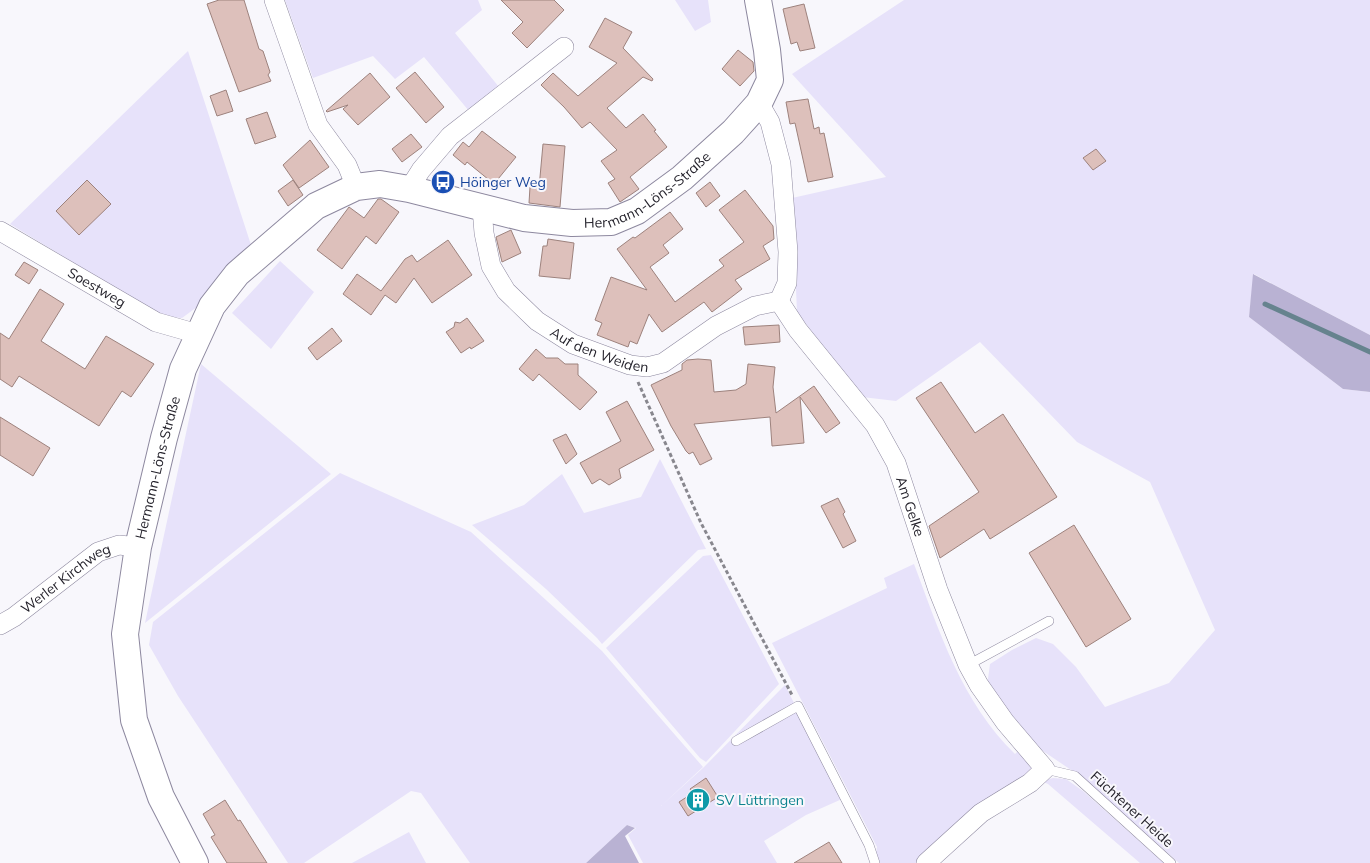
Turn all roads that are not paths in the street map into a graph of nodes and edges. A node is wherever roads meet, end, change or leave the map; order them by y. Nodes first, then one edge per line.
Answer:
1 (274, 0) edge
2 (758, 0) edge
3 (564, 47) dead end
4 (759, 103) junction
5 (356, 187) junction
6 (409, 189) junction
7 (482, 208) junction
8 (0, 231) edge
9 (780, 301) junction
10 (198, 334) junction
11 (138, 547) junction
12 (1049, 621) dead end
13 (0, 625) edge
14 (968, 665) junction
15 (736, 741) dead end
16 (1045, 769) junction
17 (195, 863) edge
18 (875, 863) edge
19 (926, 863) edge
20 (1171, 863) edge

1 - 5 street
2 - 4 street, Hermann-Löns-Straße
3 - 6 street
4 - 7 street, Hermann-Löns-Straße
4 - 9 street
5 - 6 street, Hermann-Löns-Straße
5 - 10 street, Hermann-Löns-Straße
6 - 7 street, Hermann-Löns-Straße
7 - 9 street, Auf den Weiden
8 - 10 street, Soestweg
9 - 14 street, Am Gelke
10 - 11 street, Hermann-Löns-Straße
11 - 13 street, Werler Kirchweg
11 - 17 street, Hermann-Löns-Straße
12 - 14 lane
14 - 16 street, Am Gelke
15 - 18 lane
16 - 19 street
16 - 20 lane, Füchtener Heide

